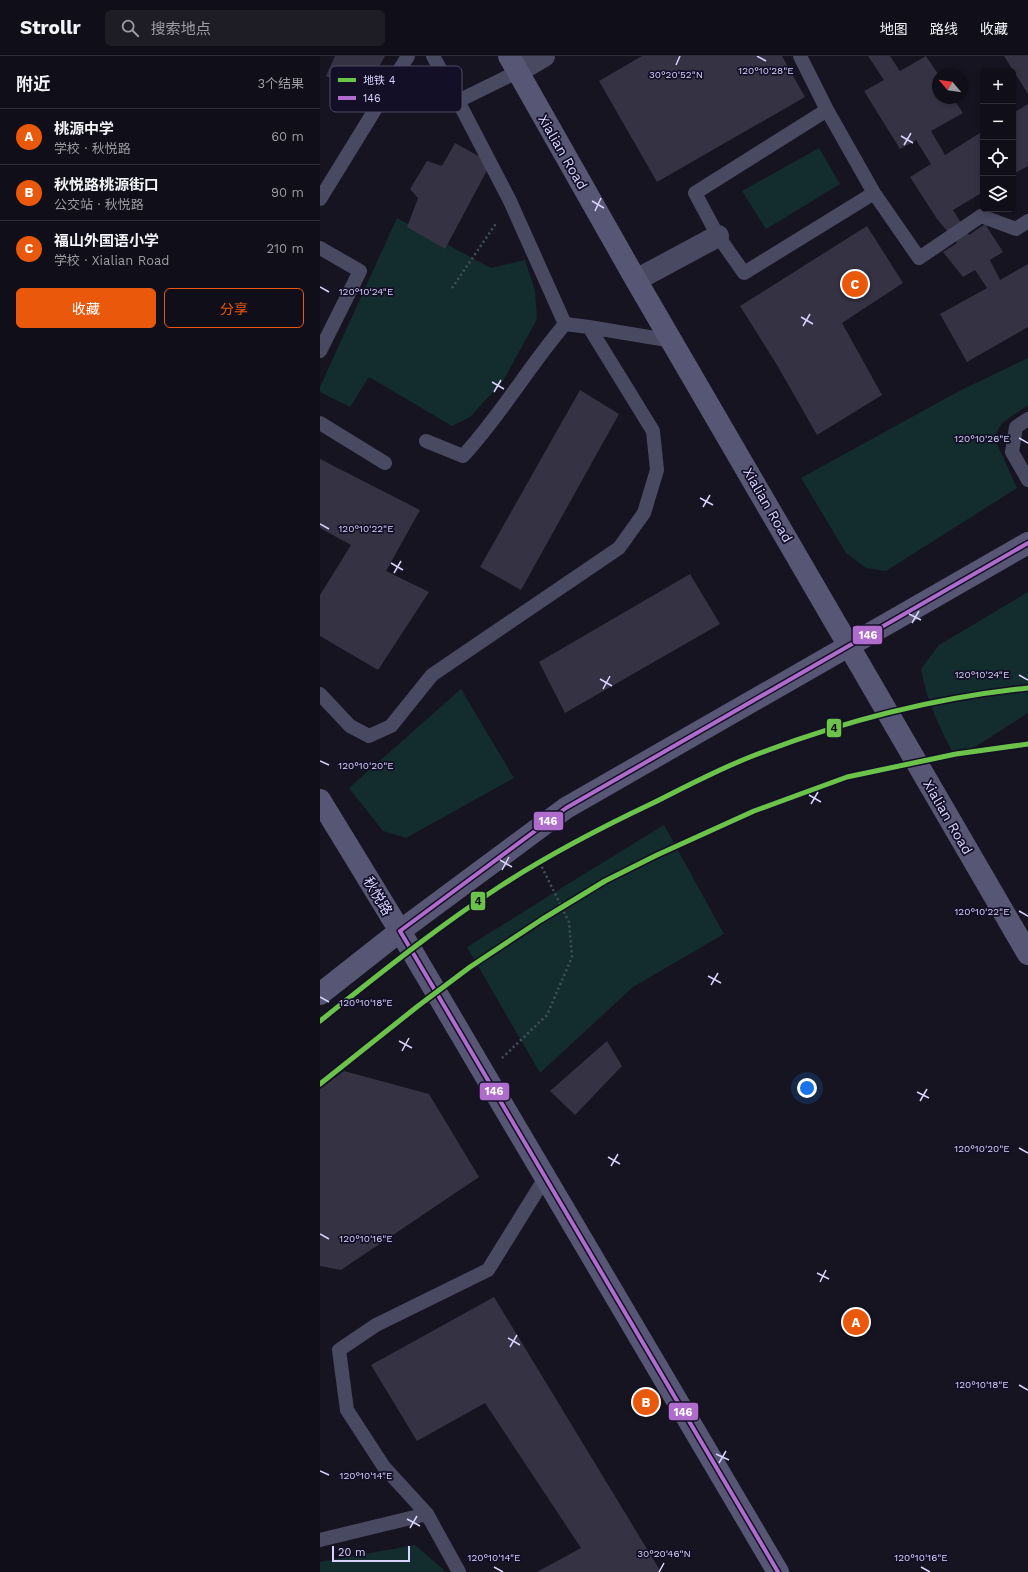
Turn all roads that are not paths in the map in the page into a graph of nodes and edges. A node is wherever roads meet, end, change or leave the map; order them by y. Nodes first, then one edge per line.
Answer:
1 (408, 56) edge
2 (433, 56) edge
3 (544, 56) edge
4 (800, 56) edge
5 (513, 64) edge
6 (402, 66) edge
7 (439, 66) edge
8 (462, 98) edge
9 (462, 109) edge
10 (826, 110) junction
11 (374, 112) edge
12 (874, 193) junction
13 (320, 200) edge
14 (1028, 221) edge
15 (718, 236) junction
16 (320, 248) edge
17 (636, 280) junction
18 (565, 324) junction
19 (589, 327) junction
20 (673, 341) junction
21 (320, 351) edge
22 (1028, 419) edge
23 (320, 423) edge
24 (426, 441) dead end
25 (385, 463) dead end
26 (1028, 480) edge
27 (1028, 543) edge
28 (849, 646) junction
29 (320, 694) edge
30 (320, 800) edge
31 (400, 931) junction
32 (1028, 954) edge
33 (320, 994) edge
34 (545, 1178) junction
35 (427, 1514) junction
36 (320, 1540) edge
37 (459, 1572) edge
38 (778, 1572) edge

1 - 6 lane
2 - 7 lane
3 - 5 street
4 - 10 lane
5 - 8 lane
5 - 17 street, Xialian Road
9 - 18 lane
10 - 12 lane
10 - 15 lane
11 - 13 lane
12 - 14 lane
12 - 15 lane
15 - 17 street
16 - 21 lane
17 - 20 street, Xialian Road
18 - 19 lane
18 - 24 lane
19 - 20 lane
19 - 29 lane
20 - 28 street, Xialian Road
22 - 26 lane
23 - 25 lane
27 - 28 street
28 - 31 street
28 - 32 street, Xialian Road
30 - 31 street, 秋悦路
31 - 33 street
31 - 34 street, 秋悦路
34 - 35 lane
34 - 38 street, 秋悦路
35 - 36 lane
35 - 37 lane

